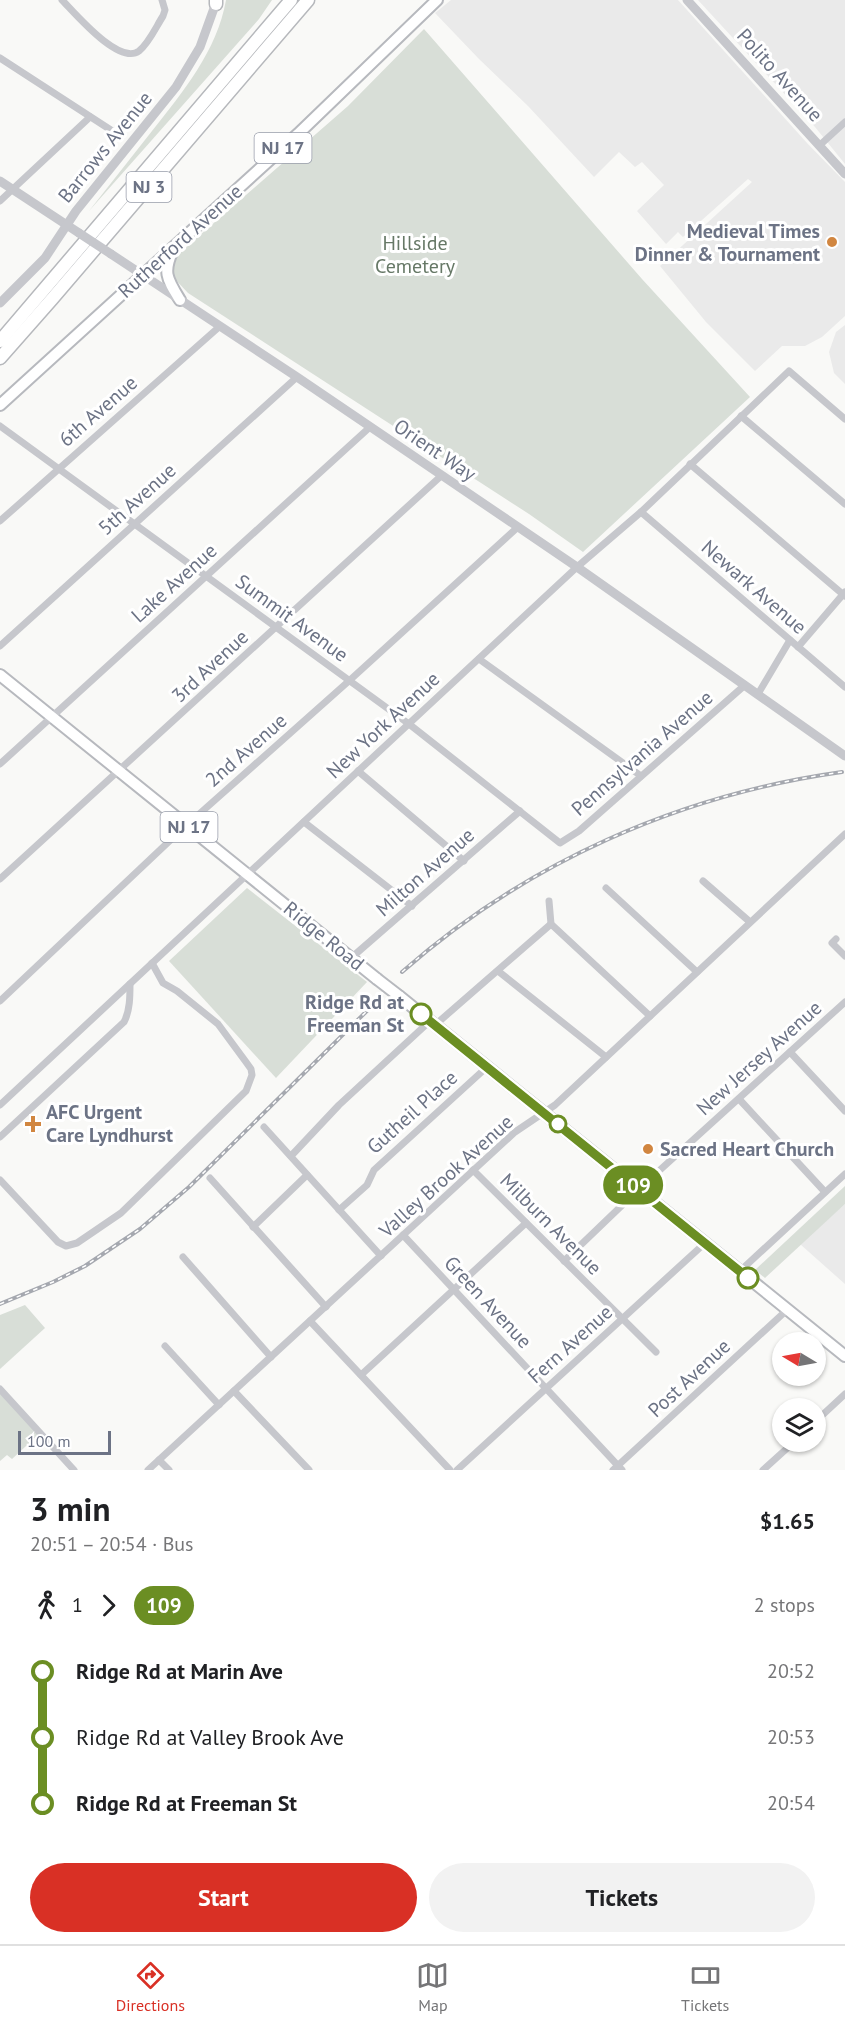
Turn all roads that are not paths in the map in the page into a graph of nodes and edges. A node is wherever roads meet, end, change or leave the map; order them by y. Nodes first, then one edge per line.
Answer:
1 (62, 0) edge
2 (162, 0) edge
3 (280, 0) edge
4 (291, 0) edge
5 (308, 0) edge
6 (437, 0) edge
7 (687, 0) edge
8 (216, 1) edge
9 (266, 30) junction
10 (0, 58) edge
11 (90, 117) junction
12 (845, 122) edge
13 (117, 134) dead end
14 (820, 146) junction
15 (845, 174) edge
16 (0, 181) edge
17 (12, 190) junction
18 (0, 201) edge
19 (67, 225) junction
20 (175, 245) junction
21 (142, 275) junction
22 (180, 300) junction
23 (0, 303) edge
24 (219, 327) junction
25 (3, 335) edge
26 (0, 358) edge
27 (297, 377) junction
28 (0, 405) edge
29 (741, 416) junction
30 (845, 419) edge
31 (0, 426) edge
32 (370, 428) junction
33 (690, 464) junction
34 (57, 469) junction
35 (441, 476) junction
36 (845, 504) edge
37 (641, 512) junction
38 (0, 521) edge
39 (134, 524) junction
40 (518, 527) junction
41 (578, 567) junction
42 (207, 575) junction
43 (844, 594) edge
44 (277, 627) junction
45 (790, 640) junction
46 (0, 646) edge
47 (798, 647) junction
48 (479, 659) junction
49 (0, 675) edge
50 (350, 680) junction
51 (745, 685) junction
52 (845, 687) edge
53 (758, 694) junction
54 (51, 717) junction
55 (409, 724) junction
56 (845, 756) edge
57 (0, 764) edge
58 (118, 771) junction
59 (358, 771) junction
60 (641, 776) junction
61 (520, 811) junction
62 (304, 822) junction
63 (186, 825) junction
64 (845, 834) edge
65 (560, 843) joint
66 (464, 861) junction
67 (247, 874) junction
68 (0, 879) edge
69 (703, 881) dead end
70 (606, 888) dead end
71 (549, 901) dead end
72 (412, 906) junction
73 (750, 922) junction
74 (551, 924) junction
75 (836, 939) dead end
76 (845, 956) edge
77 (351, 958) junction
78 (152, 963) junction
79 (498, 971) junction
80 (697, 972) junction
81 (129, 984) junction
82 (1, 999) edge
83 (844, 1005) edge
84 (650, 1016) junction
85 (433, 1023) junction
86 (790, 1052) junction
87 (606, 1057) junction
88 (487, 1067) junction
89 (739, 1099) junction
90 (0, 1105) edge
91 (845, 1111) edge
92 (544, 1113) junction
93 (264, 1127) dead end
94 (0, 1137) edge
95 (291, 1156) junction
96 (473, 1170) junction
97 (845, 1174) edge
98 (307, 1175) junction
99 (210, 1178) dead end
100 (0, 1180) edge
101 (639, 1189) junction
102 (825, 1192) junction
103 (339, 1210) junction
104 (526, 1223) junction
105 (253, 1227) junction
106 (403, 1235) junction
107 (705, 1243) junction
108 (381, 1256) junction
109 (183, 1257) dead end
110 (564, 1261) junction
111 (740, 1271) junction
112 (454, 1290) junction
113 (326, 1307) junction
114 (788, 1310) junction
115 (622, 1318) junction
116 (310, 1321) junction
117 (165, 1346) dead end
118 (656, 1352) dead end
119 (845, 1356) edge
120 (271, 1357) junction
121 (361, 1375) junction
122 (546, 1388) junction
123 (0, 1389) edge
124 (234, 1391) junction
125 (845, 1394) edge
126 (219, 1405) junction
127 (826, 1412) edge
128 (783, 1452) edge
129 (159, 1460) junction
130 (618, 1469) edge
131 (74, 1470) edge
132 (148, 1470) edge
133 (169, 1470) edge
134 (309, 1470) edge
135 (450, 1470) edge
136 (457, 1470) edge
137 (763, 1470) edge

1 - 2 street
3 - 9 highway
4 - 9 highway, NJ 3
5 - 26 highway, NJ 3
6 - 20 main road, Rutherford Avenue / NJ 17
7 - 14 street, Polito Avenue
8 - 19 street, Barrows Avenue
9 - 25 highway, NJ 3
10 - 11 street
11 - 13 street
11 - 17 street
12 - 14 street
14 - 15 street, Polito Avenue
16 - 17 street, Orient Way
17 - 18 street
17 - 19 street, Orient Way
19 - 21 street, Orient Way, bridge
19 - 23 street, Barrows Avenue
20 - 21 main road, Rutherford Avenue / NJ 17
20 - 22 main road
21 - 22 street, Orient Way
21 - 28 main road, Rutherford Avenue / NJ 17
22 - 24 street, Orient Way
24 - 27 street, Orient Way
24 - 34 street, 6th Avenue
27 - 32 street, Orient Way
27 - 39 street, 5th Avenue
29 - 30 street, New York Avenue
29 - 33 street, New York Avenue
29 - 36 street
31 - 34 street, Summit Avenue
32 - 35 street, Orient Way
32 - 42 street, Lake Avenue
33 - 37 street, New York Avenue
33 - 43 street
34 - 38 street, 6th Avenue
34 - 39 street, Summit Avenue
35 - 40 street, Orient Way
35 - 44 street, 3rd Avenue
37 - 41 street, New York Avenue
37 - 45 street, Newark Avenue
39 - 42 street, Summit Avenue
39 - 46 street, 5th Avenue
40 - 41 street, Orient Way
40 - 50 street, 2nd Avenue
41 - 48 street, New York Avenue
41 - 51 street, Orient Way
42 - 44 street, Summit Avenue
42 - 54 street, Lake Avenue
43 - 47 street
44 - 50 street, Summit Avenue
44 - 58 street, 3rd Avenue
45 - 47 street, Newark Avenue
45 - 53 street
47 - 52 street, Newark Avenue
48 - 55 street, New York Avenue
48 - 60 street
49 - 54 main road, Ridge Road / NJ 17
50 - 55 street, Summit Avenue
50 - 63 street, 2nd Avenue
51 - 53 street, Orient Way
51 - 60 street, Pennsylvania Avenue
53 - 56 street, Orient Way
54 - 57 street, Lake Avenue
54 - 58 main road, Ridge Road / NJ 17
55 - 59 street, New York Avenue
55 - 61 street, Summit Avenue
58 - 63 main road, Ridge Road / NJ 17
58 - 68 street, 3rd Avenue
59 - 62 street, New York Avenue
59 - 66 street
60 - 65 street, Pennsylvania Avenue
61 - 65 street, Summit Avenue
61 - 66 street, Milton Avenue
62 - 67 street, New York Avenue
62 - 72 street
63 - 67 main road, Ridge Road / NJ 17
63 - 82 street, 2nd Avenue
64 - 73 street, Valley Brook Avenue
66 - 72 street, Milton Avenue
67 - 77 main road, Ridge Road / NJ 17
67 - 78 street, New York Avenue
69 - 73 street
70 - 80 street
71 - 74 street
72 - 77 street, Milton Avenue
73 - 80 street, Valley Brook Avenue
74 - 79 street
74 - 84 street
75 - 76 street
77 - 85 main road, Ridge Road / NJ 17, bridge
78 - 81 street, New York Avenue
78 - 100 street
79 - 85 street
79 - 87 street
80 - 84 street, Valley Brook Avenue
81 - 90 street, New York Avenue
81 - 94 street
83 - 86 street, New Jersey Avenue
84 - 87 street, Valley Brook Avenue
85 - 88 main road, Ridge Road / NJ 17
85 - 95 street
86 - 89 street, New Jersey Avenue
86 - 91 street
87 - 92 street, Valley Brook Avenue
88 - 92 main road, Ridge Road / NJ 17
88 - 103 street, Gutheil Place
89 - 101 street, New Jersey Avenue
89 - 102 street
92 - 96 street, Valley Brook Avenue
92 - 101 main road, Ridge Road / NJ 17
93 - 95 street
95 - 98 street
96 - 104 street, Milburn Avenue
96 - 106 street, Valley Brook Avenue
97 - 102 street
98 - 103 street
98 - 105 street
99 - 105 street
101 - 107 main road, Ridge Road / NJ 17
101 - 110 street, New Jersey Avenue
102 - 111 street
103 - 108 street
104 - 110 street, Milburn Avenue
104 - 112 street
105 - 113 street
106 - 108 street, Valley Brook Avenue
106 - 112 street, Green Avenue
107 - 111 main road, Ridge Road / NJ 17
107 - 115 street, Fern Avenue
108 - 113 street, Valley Brook Avenue
109 - 120 street
110 - 115 street, Milburn Avenue
111 - 114 main road, Ridge Road / NJ 17
112 - 121 street
112 - 122 street, Green Avenue
113 - 116 street, Valley Brook Avenue
114 - 119 main road, Ridge Road / NJ 17
114 - 130 street, Post Avenue
115 - 118 street, Milburn Avenue
115 - 122 street, Fern Avenue
116 - 120 street, Valley Brook Avenue
116 - 121 street
117 - 126 street
120 - 124 street, Valley Brook Avenue
121 - 135 street
122 - 130 street, Green Avenue
122 - 136 street, Fern Avenue
123 - 131 street
124 - 126 street, Valley Brook Avenue
124 - 134 street
125 - 127 street
126 - 129 street, Valley Brook Avenue
128 - 137 street
129 - 132 street, Valley Brook Avenue
129 - 133 street

